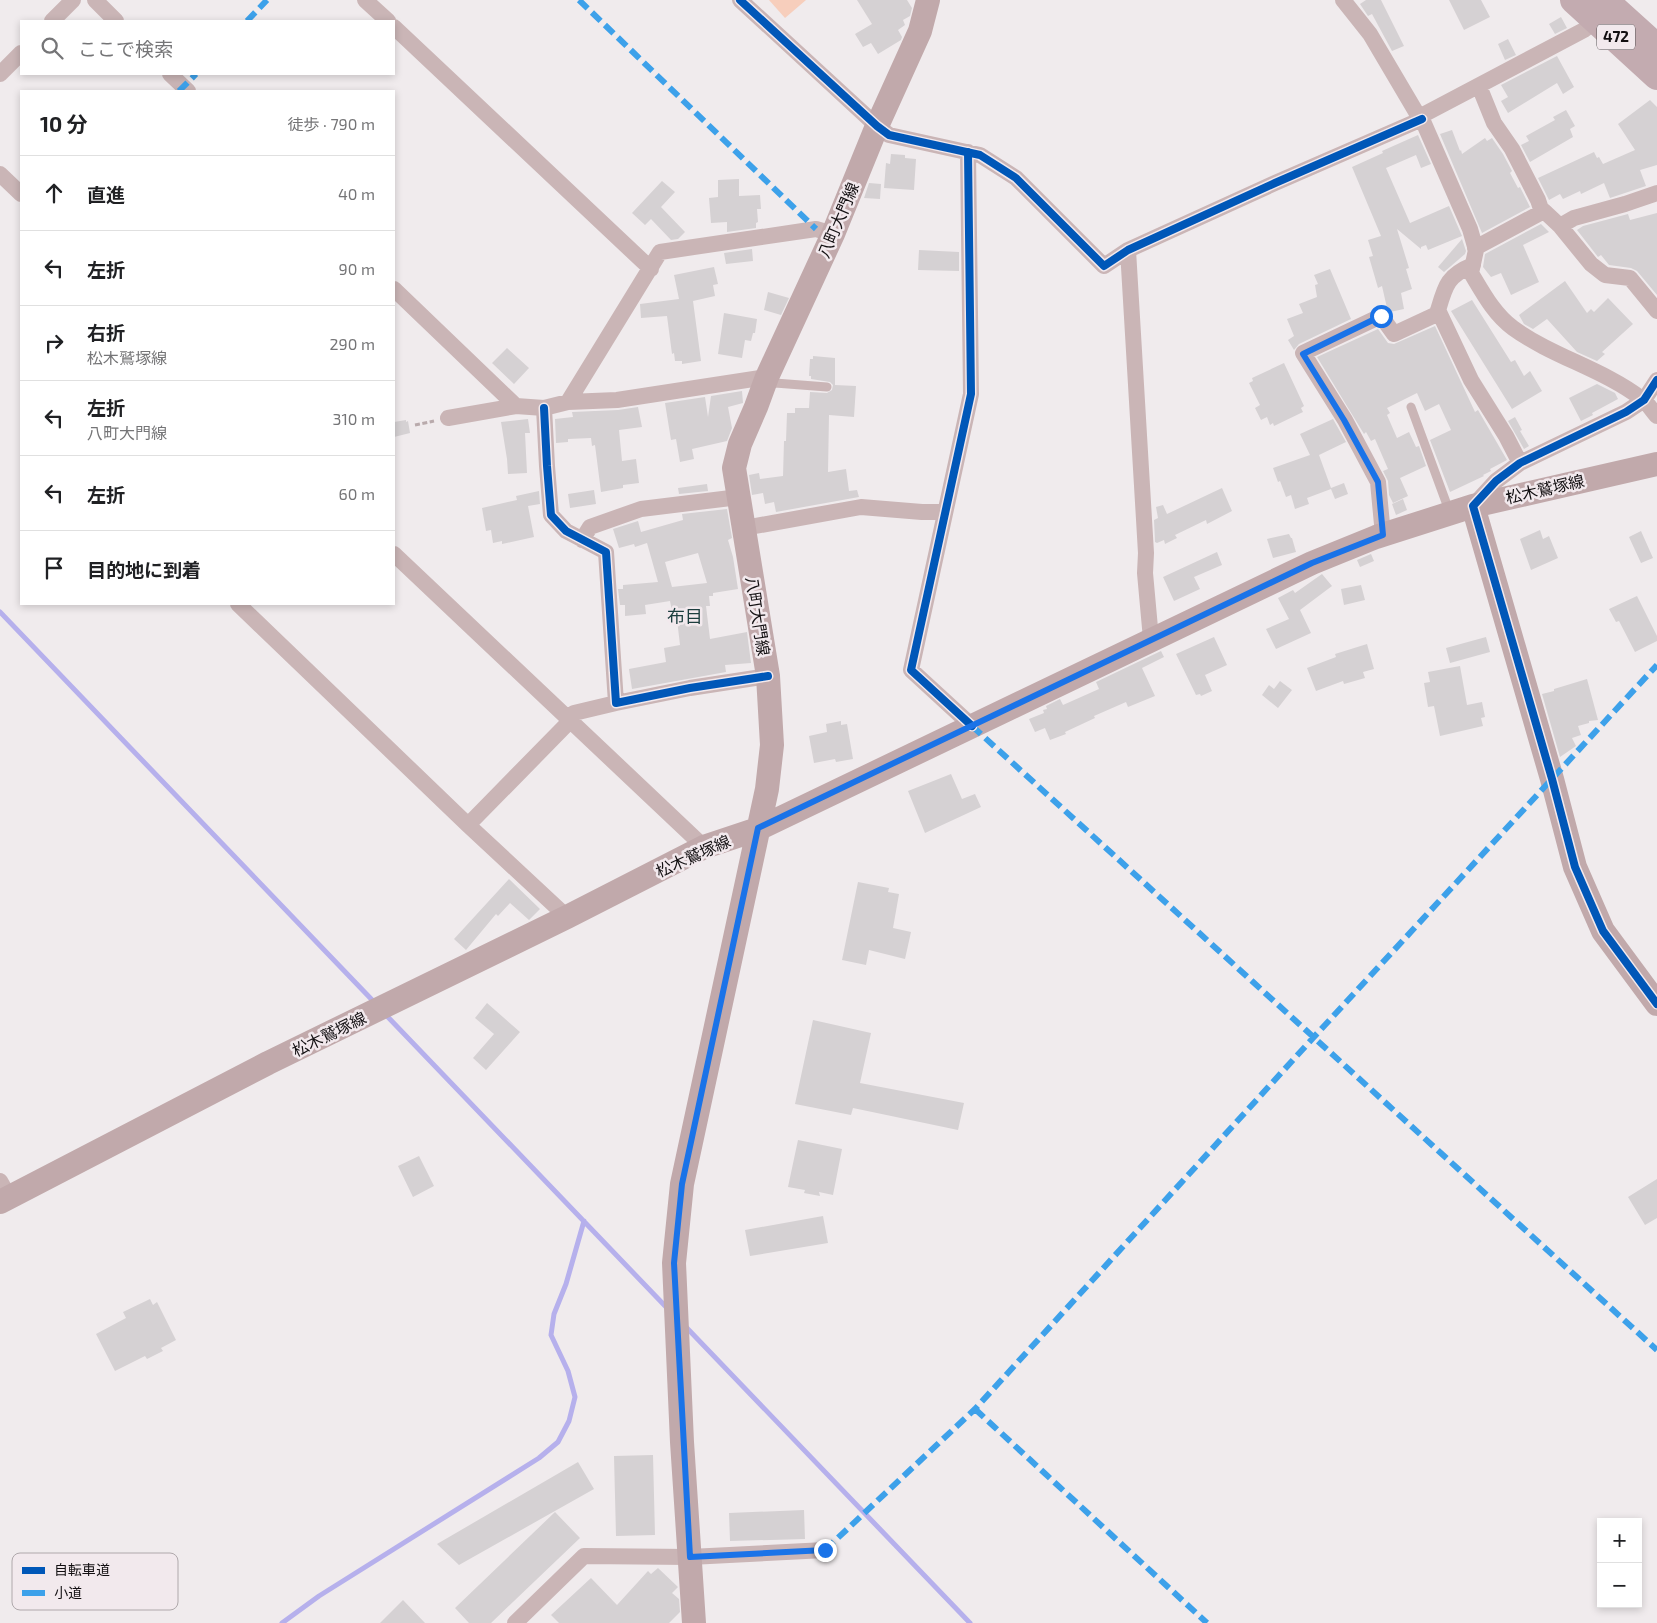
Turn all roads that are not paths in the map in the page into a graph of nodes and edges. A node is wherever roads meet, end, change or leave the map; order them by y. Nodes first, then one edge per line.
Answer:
1 (73, 0) edge
2 (94, 0) edge
3 (365, 0) edge
4 (740, 0) edge
5 (928, 0) edge
6 (1342, 0) edge
7 (1574, 0) edge
8 (1600, 10) edge
9 (53, 20) edge
10 (115, 20) edge
11 (387, 20) edge
12 (395, 28) edge
13 (1657, 48) edge
14 (20, 54) edge
15 (0, 74) edge
16 (171, 75) edge
17 (1657, 76) edge
18 (1479, 86) junction
19 (187, 90) edge
20 (1420, 118) junction
21 (877, 126) junction
22 (968, 152) junction
23 (0, 174) edge
24 (20, 193) edge
25 (1657, 193) edge
26 (1542, 212) junction
27 (1560, 226) junction
28 (833, 234) junction
29 (1128, 250) junction
30 (1474, 256) junction
31 (651, 269) junction
32 (395, 290) edge
33 (1438, 310) junction
34 (1657, 311) edge
35 (1657, 380) edge
36 (765, 382) junction
37 (827, 388) dead end
38 (1644, 400) junction
39 (568, 402) junction
40 (516, 406) junction
41 (1411, 407) dead end
42 (544, 408) junction
43 (1657, 416) edge
44 (448, 418) dead end
45 (1520, 463) junction
46 (1657, 464) edge
47 (739, 497) junction
48 (1473, 506) junction
49 (945, 512) junction
50 (1450, 513) junction
51 (744, 528) junction
52 (1383, 535) junction
53 (582, 540) junction
54 (395, 555) edge
55 (239, 605) edge
56 (1150, 639) junction
57 (768, 676) junction
58 (616, 703) junction
59 (569, 720) junction
60 (972, 726) junction
61 (468, 825) junction
62 (758, 828) junction
63 (704, 847) junction
64 (568, 917) junction
65 (1657, 1004) edge
66 (3, 1194) edge
67 (825, 1550) dead end
68 (690, 1557) junction
69 (515, 1623) edge
70 (694, 1623) edge

1 - 9 street
2 - 10 street
3 - 11 street
4 - 21 street
5 - 21 main road, 八町大門線
6 - 20 street
7 - 8 highway, 472
8 - 13 highway, 472
8 - 17 highway, 472
8 - 18 street
12 - 31 street
14 - 15 street
16 - 19 street
18 - 20 street
18 - 26 street
20 - 29 street
20 - 30 street
21 - 22 street
21 - 28 main road, 八町大門線
22 - 29 street
22 - 49 street
23 - 24 street
25 - 27 street
26 - 27 street
26 - 30 street
27 - 34 street
28 - 31 street
28 - 36 main road, 八町大門線
29 - 56 street
30 - 33 street
30 - 38 street
31 - 39 street
32 - 40 street
33 - 45 street
33 - 52 street
35 - 38 street
36 - 37 lane
36 - 39 street
36 - 47 main road, 八町大門線
38 - 43 street
38 - 45 street
39 - 42 street
40 - 42 street
40 - 44 street
41 - 50 lane
42 - 53 street
45 - 48 street
46 - 48 main road, 松木鷲塚線
47 - 51 main road, 八町大門線
47 - 53 street
48 - 50 main road, 松木鷲塚線
48 - 65 main road
49 - 51 street
49 - 60 street
50 - 52 main road, 松木鷲塚線
51 - 57 main road, 八町大門線
52 - 56 main road, 松木鷲塚線
53 - 58 street
54 - 59 street
55 - 61 street
56 - 60 main road, 松木鷲塚線
57 - 58 street
57 - 62 main road, 八町大門線
58 - 59 street
59 - 61 street
59 - 63 street
60 - 62 main road, 松木鷲塚線
61 - 64 street
62 - 63 main road, 松木鷲塚線
62 - 68 main road, 八町大門線
63 - 64 main road, 松木鷲塚線
64 - 66 main road, 松木鷲塚線
67 - 68 street
68 - 69 street
68 - 70 main road, 八町大門線

